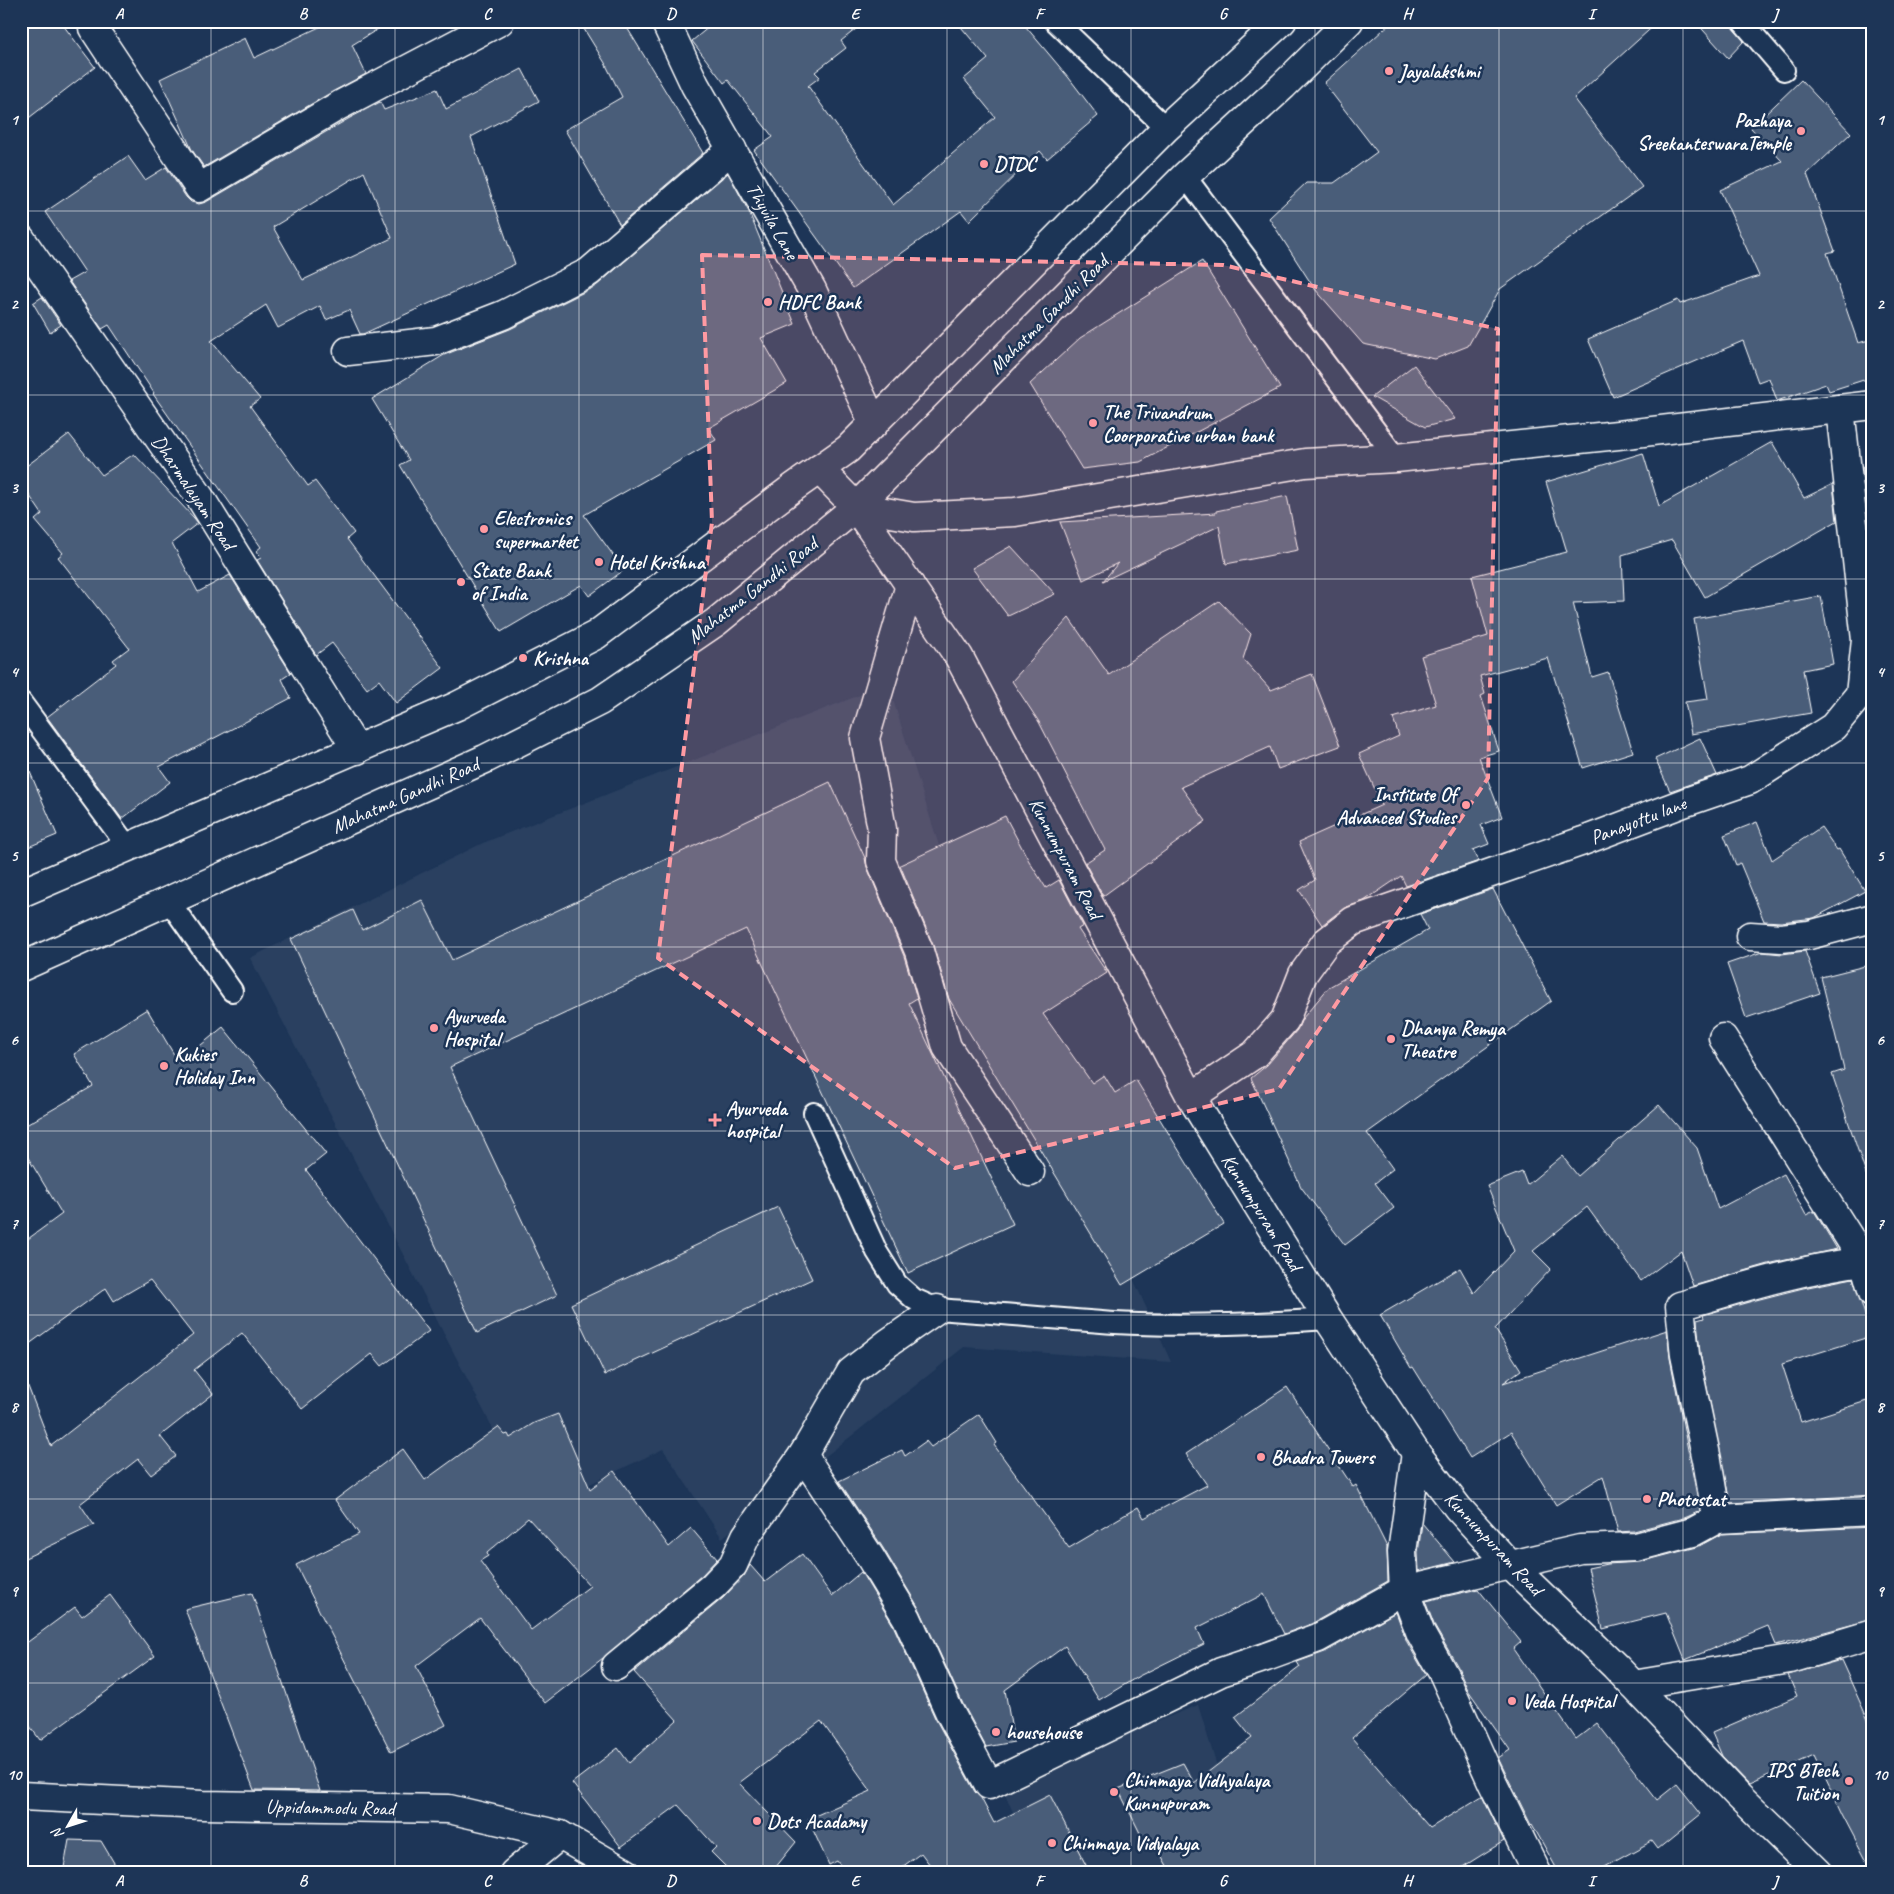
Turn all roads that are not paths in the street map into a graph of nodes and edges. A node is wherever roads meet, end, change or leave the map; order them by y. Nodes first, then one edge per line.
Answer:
1 (500, 21) edge
2 (665, 21) edge
3 (1055, 21) edge
4 (1282, 21) edge
5 (1349, 21) edge
6 (1742, 21) edge
7 (93, 28) dead end
8 (1784, 70) dead end
9 (1166, 128) junction
10 (732, 149) junction
11 (1185, 176) junction
12 (21, 240) edge
13 (348, 351) dead end
14 (1873, 405) edge
15 (1840, 409) junction
16 (874, 424) junction
17 (1396, 458) junction
18 (819, 469) junction
19 (856, 507) junction
20 (910, 586) junction
21 (21, 702) edge
22 (357, 750) junction
23 (126, 848) junction
24 (21, 893) edge
25 (169, 901) junction
26 (1873, 918) edge
27 (1750, 936) dead end
28 (21, 967) edge
29 (232, 992) dead end
30 (1723, 1038) dead end
31 (1191, 1097) junction
32 (814, 1113) dead end
33 (1030, 1172) dead end
34 (1868, 1260) edge
35 (1873, 1293) edge
36 (937, 1309) junction
37 (1328, 1319) junction
38 (1416, 1452) junction
39 (803, 1455) junction
40 (1873, 1510) edge
41 (1717, 1518) junction
42 (1509, 1564) junction
43 (1404, 1590) junction
44 (1873, 1634) edge
45 (616, 1666) dead end
46 (1633, 1685) junction
47 (21, 1796) edge
48 (560, 1835) junction
49 (514, 1873) edge
50 (626, 1873) edge
51 (1537, 1873) edge
52 (1818, 1873) edge

1 - 7 street
2 - 10 street, Thyvila Lane
3 - 9 lane
4 - 9 street
5 - 11 street, Mahatma Gandhi Road
6 - 8 lane
9 - 16 street
10 - 13 street
10 - 16 street, Thyvila Lane
11 - 17 lane
11 - 19 street, Mahatma Gandhi Road
12 - 22 street, Dharmalayam Road
14 - 15 street
15 - 17 street
15 - 31 street, Panayottu lane
16 - 18 street
17 - 19 street
18 - 19 street, Kunnumpuram Road
18 - 22 street
19 - 20 street, Kunnumpuram Road
19 - 25 street, Mahatma Gandhi Road
20 - 31 street, Kunnumpuram Road
20 - 33 street
21 - 23 lane
22 - 23 street
23 - 24 street
25 - 28 street, Mahatma Gandhi Road
25 - 29 lane
26 - 27 street
30 - 34 street
31 - 37 street, Kunnumpuram Road
32 - 36 lane
34 - 35 street
34 - 41 street
36 - 37 lane
36 - 39 street
37 - 38 street, Kunnumpuram Road
38 - 42 street, Kunnumpuram Road
38 - 43 street
39 - 43 street
39 - 45 street
40 - 41 street
41 - 42 street
42 - 43 street
42 - 46 street, Kunnumpuram Road
43 - 51 street
44 - 46 street
46 - 52 street, Kunnumpuram Road
47 - 48 street, Uppidammodu Road
48 - 49 street
48 - 50 street, Uppidammodu Road

